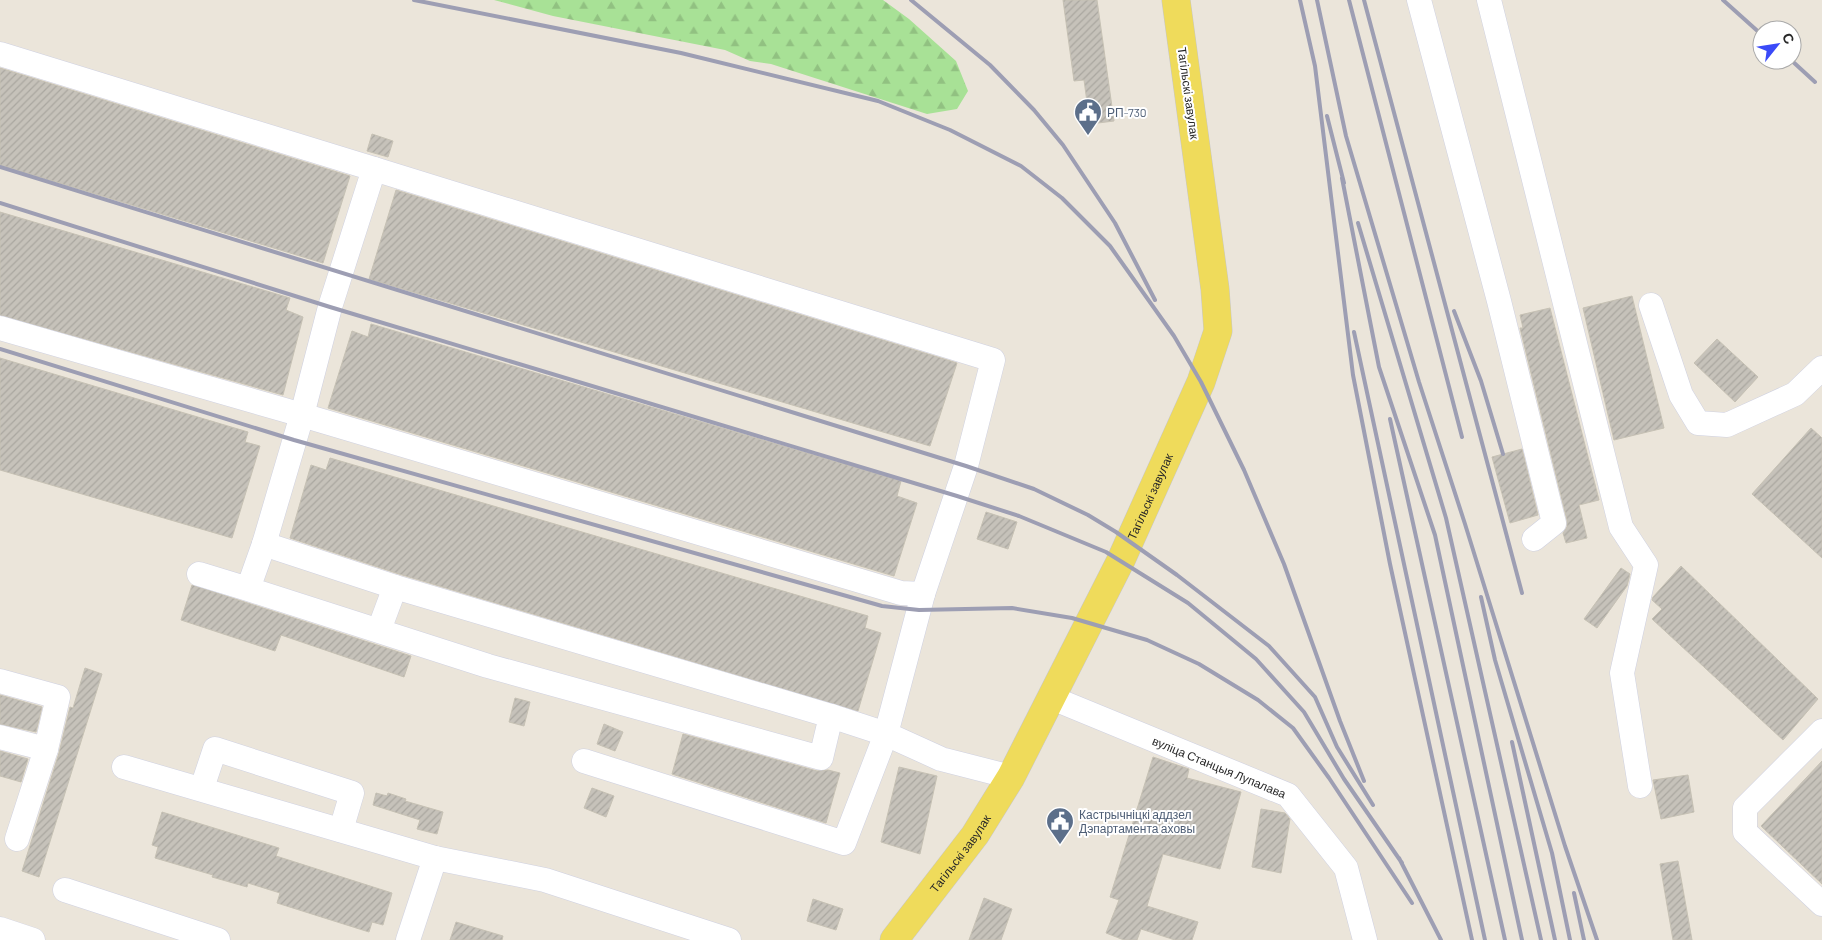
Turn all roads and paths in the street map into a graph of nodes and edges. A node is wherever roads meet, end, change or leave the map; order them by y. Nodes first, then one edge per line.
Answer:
1 (1176, 0) edge
2 (1419, 0) edge
3 (1489, 0) edge
4 (0, 54) edge
5 (374, 168) junction
6 (1651, 305) dead end
7 (0, 328) edge
8 (1822, 368) edge
9 (302, 415) junction
10 (1534, 539) dead end
11 (264, 544) junction
12 (199, 574) dead end
13 (394, 587) junction
14 (248, 588) junction
15 (923, 594) junction
16 (380, 630) junction
17 (0, 680) edge
18 (1052, 698) junction
19 (831, 716) junction
20 (1822, 731) edge
21 (886, 734) junction
22 (0, 737) edge
23 (46, 749) junction
24 (584, 761) dead end
25 (124, 767) dead end
26 (1011, 777) junction
27 (1640, 786) dead end
28 (202, 788) junction
29 (341, 830) junction
30 (17, 839) dead end
31 (435, 858) junction
32 (64, 890) dead end
33 (1822, 904) edge
34 (0, 929) edge
35 (33, 940) edge
36 (218, 940) edge
37 (408, 940) edge
38 (729, 940) edge
39 (894, 940) edge
40 (1365, 940) edge

1 - 18 main road, Тагільскі завулак
2 - 10 street
3 - 27 street
4 - 5 street
5 - 9 street
5 - 15 street
6 - 8 street
7 - 9 street
9 - 11 street
9 - 15 street
11 - 13 street
11 - 14 street
12 - 14 street
13 - 16 street
13 - 19 street
14 - 16 street
15 - 21 street
16 - 19 street
17 - 23 street
18 - 26 main road, Тагільскі завулак
18 - 40 street, вуліца Станцыя Лупалава
19 - 21 street
20 - 33 street
21 - 24 street
21 - 26 street
22 - 23 street
23 - 30 street
25 - 28 street
26 - 39 main road, Тагільскі завулак
28 - 29 street
28 - 29 street
29 - 31 street
31 - 37 street
31 - 38 street
32 - 36 street
34 - 35 street

